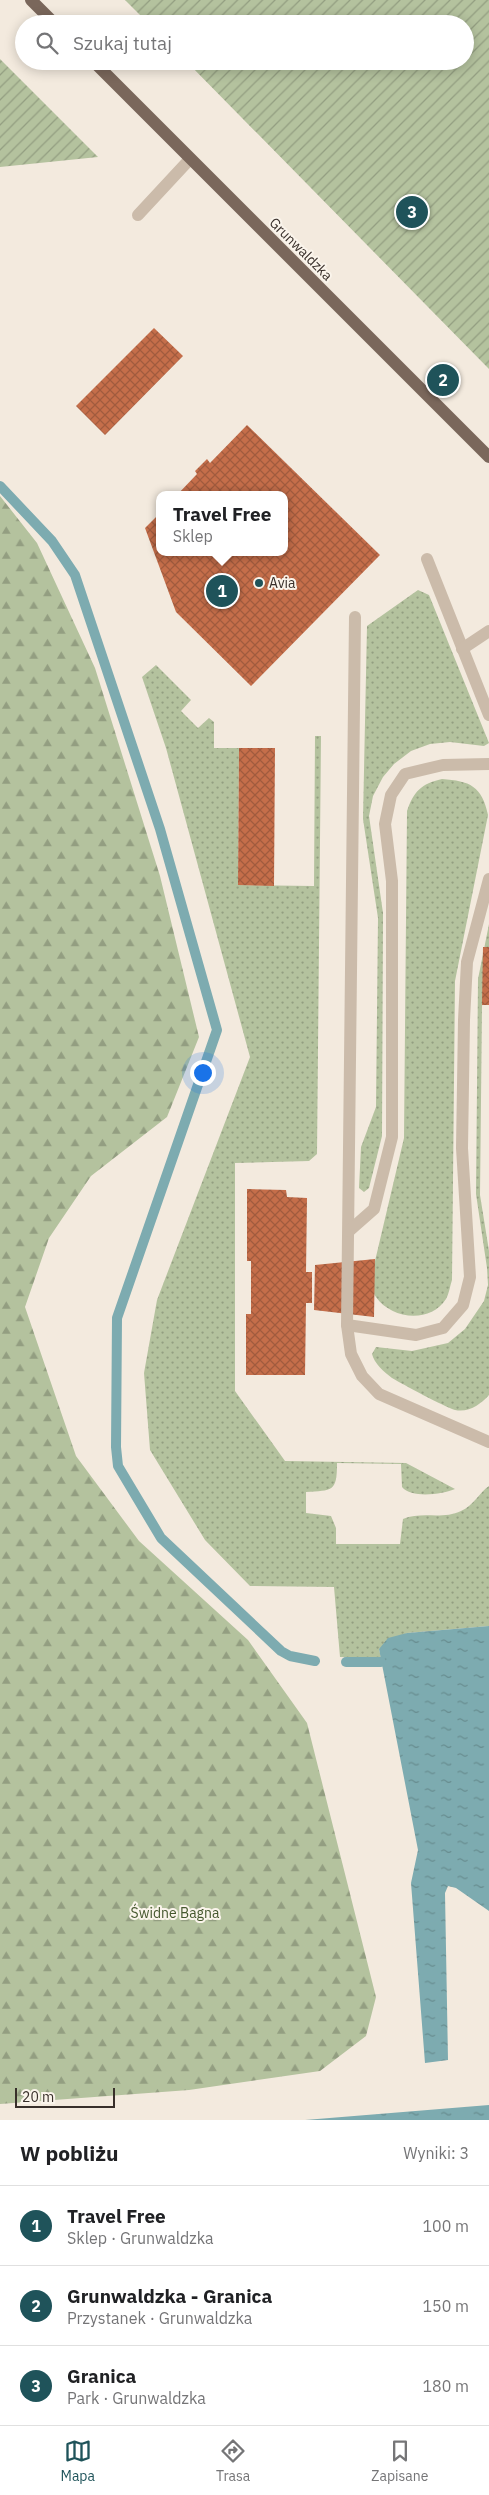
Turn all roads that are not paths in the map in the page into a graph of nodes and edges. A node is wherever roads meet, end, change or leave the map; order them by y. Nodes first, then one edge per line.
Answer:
1 (31, 0) edge
2 (46, 15) edge
3 (101, 70) edge
4 (190, 159) junction
5 (138, 215) dead end
6 (489, 458) edge
7 (427, 559) dead end
8 (355, 617) dead end
9 (489, 631) edge
10 (462, 649) junction
11 (489, 715) edge
12 (489, 764) edge
13 (489, 879) edge
14 (349, 1232) junction
15 (348, 1324) junction
16 (489, 1442) edge

1 - 2 main road
3 - 4 main road, Grunwaldzka
4 - 5 lane
4 - 6 main road, Grunwaldzka
7 - 10 lane
8 - 14 lane
9 - 10 lane
10 - 11 lane
12 - 14 lane
13 - 15 lane
14 - 15 lane
15 - 16 lane

